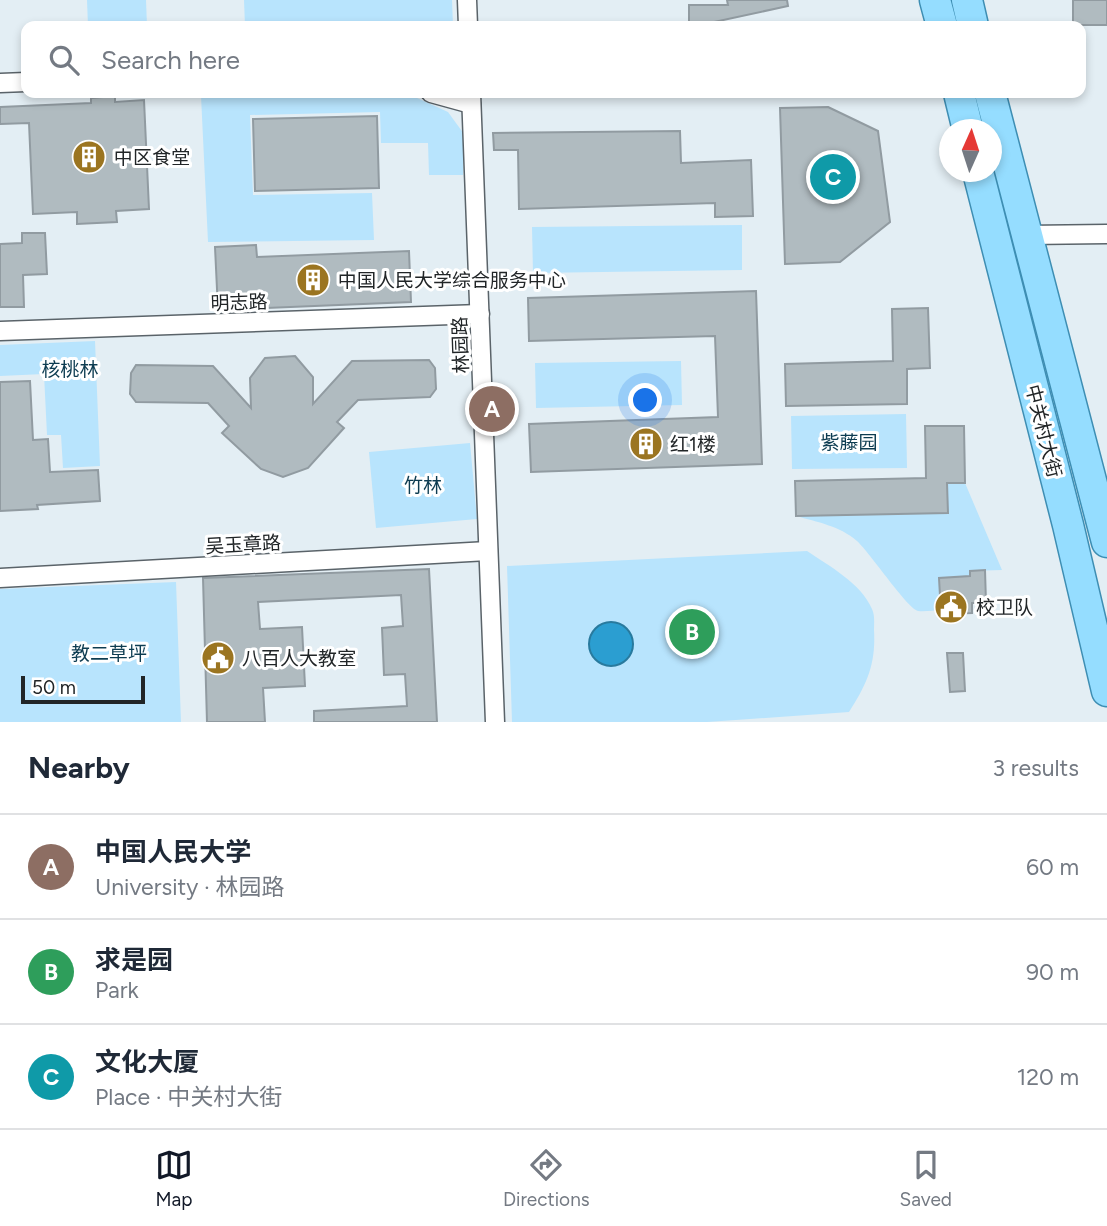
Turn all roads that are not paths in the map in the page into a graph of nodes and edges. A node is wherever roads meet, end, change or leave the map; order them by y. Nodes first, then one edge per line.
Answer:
1 (467, 0) edge
2 (935, 0) edge
3 (967, 0) edge
4 (468, 21) edge
5 (941, 21) edge
6 (972, 21) edge
7 (21, 82) edge
8 (0, 83) edge
9 (959, 98) edge
10 (991, 98) edge
11 (471, 99) edge
12 (965, 119) edge
13 (981, 182) edge
14 (1027, 234) junction
15 (1107, 234) edge
16 (480, 314) junction
17 (0, 331) edge
18 (1107, 541) edge
19 (488, 551) junction
20 (0, 578) edge
21 (1107, 691) edge
22 (495, 722) edge

1 - 4 street
2 - 5 main road
3 - 6 main road
7 - 8 street
9 - 12 main road
10 - 14 main road, 中关村大街
11 - 16 street, 林园路
13 - 21 main road, 中关村大街
14 - 15 street
14 - 18 main road, 中关村大街
16 - 17 street, 明志路
16 - 19 street, 林园路
19 - 20 street, 吴玉章路
19 - 22 street, 林园路

